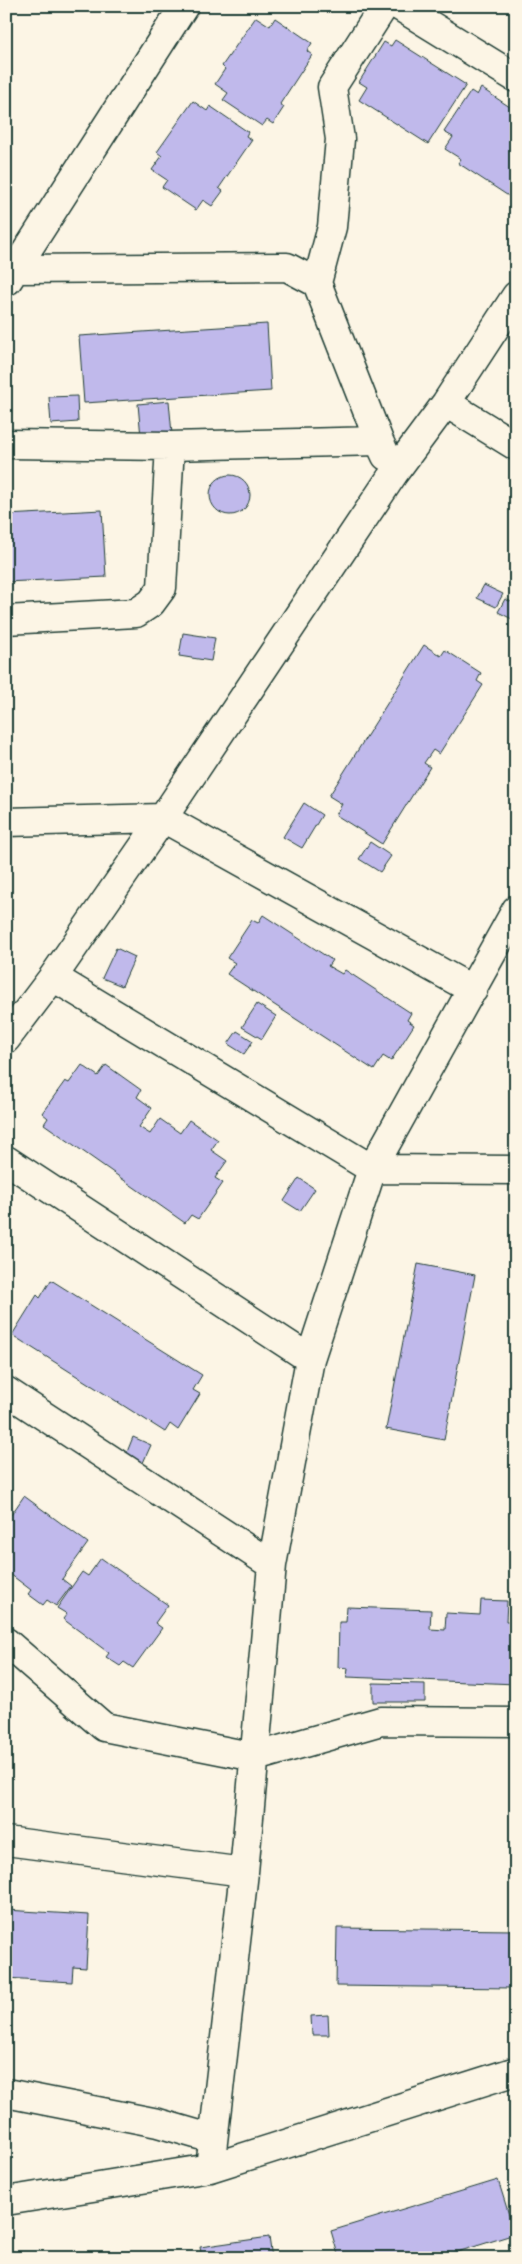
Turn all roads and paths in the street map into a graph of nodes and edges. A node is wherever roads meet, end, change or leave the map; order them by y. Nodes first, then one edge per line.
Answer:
1 (184, 6) edge
2 (384, 6) edge
3 (400, 6) edge
4 (516, 78) edge
5 (11, 276) edge
6 (317, 283) junction
7 (516, 296) edge
8 (446, 403) junction
9 (379, 441) junction
10 (6, 444) edge
11 (170, 446) junction
12 (516, 446) edge
13 (394, 473) junction
14 (6, 620) edge
15 (163, 818) junction
16 (6, 822) edge
17 (516, 910) edge
18 (53, 976) junction
19 (473, 990) junction
20 (6, 1038) edge
21 (6, 1160) edge
22 (372, 1169) junction
23 (516, 1170) edge
24 (310, 1359) junction
25 (6, 1391) edge
26 (272, 1565) junction
27 (6, 1642) edge
28 (516, 1722) edge
29 (256, 1757) junction
30 (6, 1842) edge
31 (244, 1872) junction
32 (516, 2071) edge
33 (6, 2092) edge
34 (213, 2139) junction
35 (210, 2168) junction
36 (6, 2201) edge

1 - 5 street
2 - 6 street
3 - 4 street
5 - 6 street
6 - 9 street
7 - 8 street
8 - 12 street
8 - 13 street
9 - 11 street
9 - 13 street
10 - 11 street
11 - 14 street
13 - 15 street
15 - 16 street
15 - 18 street
15 - 19 street
17 - 19 street
18 - 20 street
18 - 22 street
19 - 22 street
21 - 24 street
22 - 23 street
22 - 24 street
24 - 26 street
25 - 26 street
26 - 29 street
27 - 29 street
28 - 29 street
29 - 31 street
30 - 31 street
31 - 34 street
32 - 35 street
33 - 34 street
34 - 35 street
35 - 36 street

